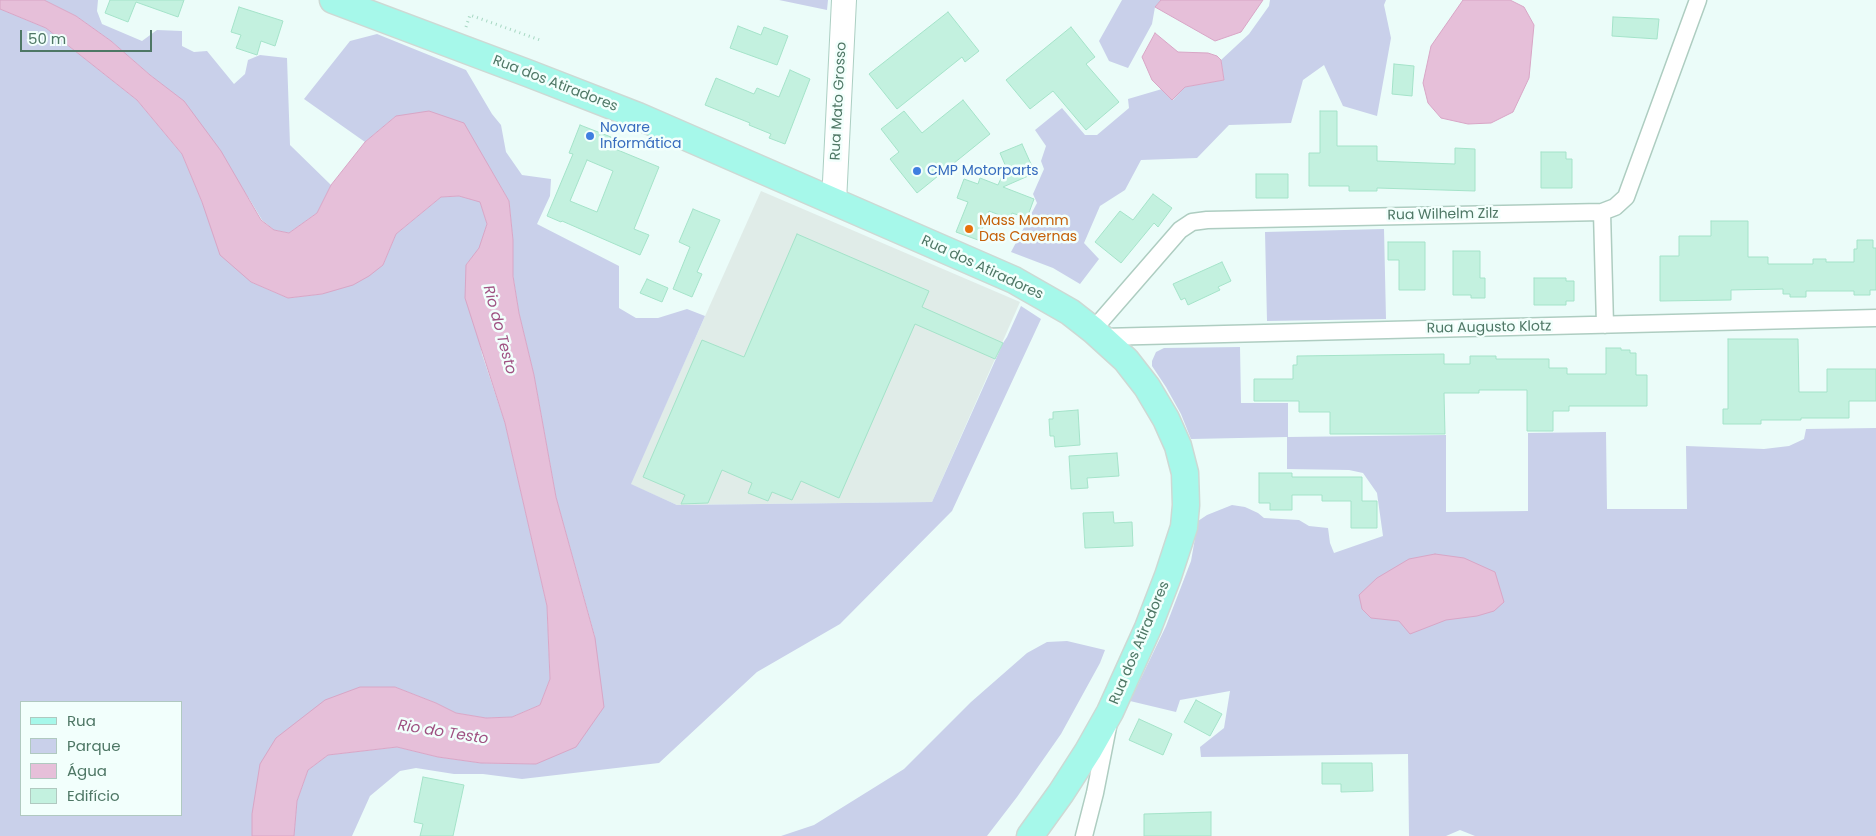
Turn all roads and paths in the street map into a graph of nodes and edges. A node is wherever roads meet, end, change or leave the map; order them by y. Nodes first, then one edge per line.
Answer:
1 (333, 0) edge
2 (844, 0) edge
3 (1698, 0) edge
4 (540, 40) dead end
5 (459, 47) junction
6 (834, 202) junction
7 (1602, 212) junction
8 (1876, 318) edge
9 (1605, 325) junction
10 (1098, 334) junction
11 (1110, 712) junction
12 (1030, 836) edge
13 (1084, 836) edge

1 - 5 main road, Rua dos Atiradores
2 - 6 street, Rua Mato Grosso
3 - 7 street, Rua Wilhelm Zilz
4 - 5 path
5 - 6 main road, Rua dos Atiradores
6 - 10 main road, Rua dos Atiradores
7 - 9 street
7 - 10 street, Rua Wilhelm Zilz
8 - 9 street, Rua Augusto Klotz
9 - 10 street, Rua Augusto Klotz
10 - 11 main road, Rua dos Atiradores
11 - 12 main road, Rua dos Atiradores
11 - 13 street

